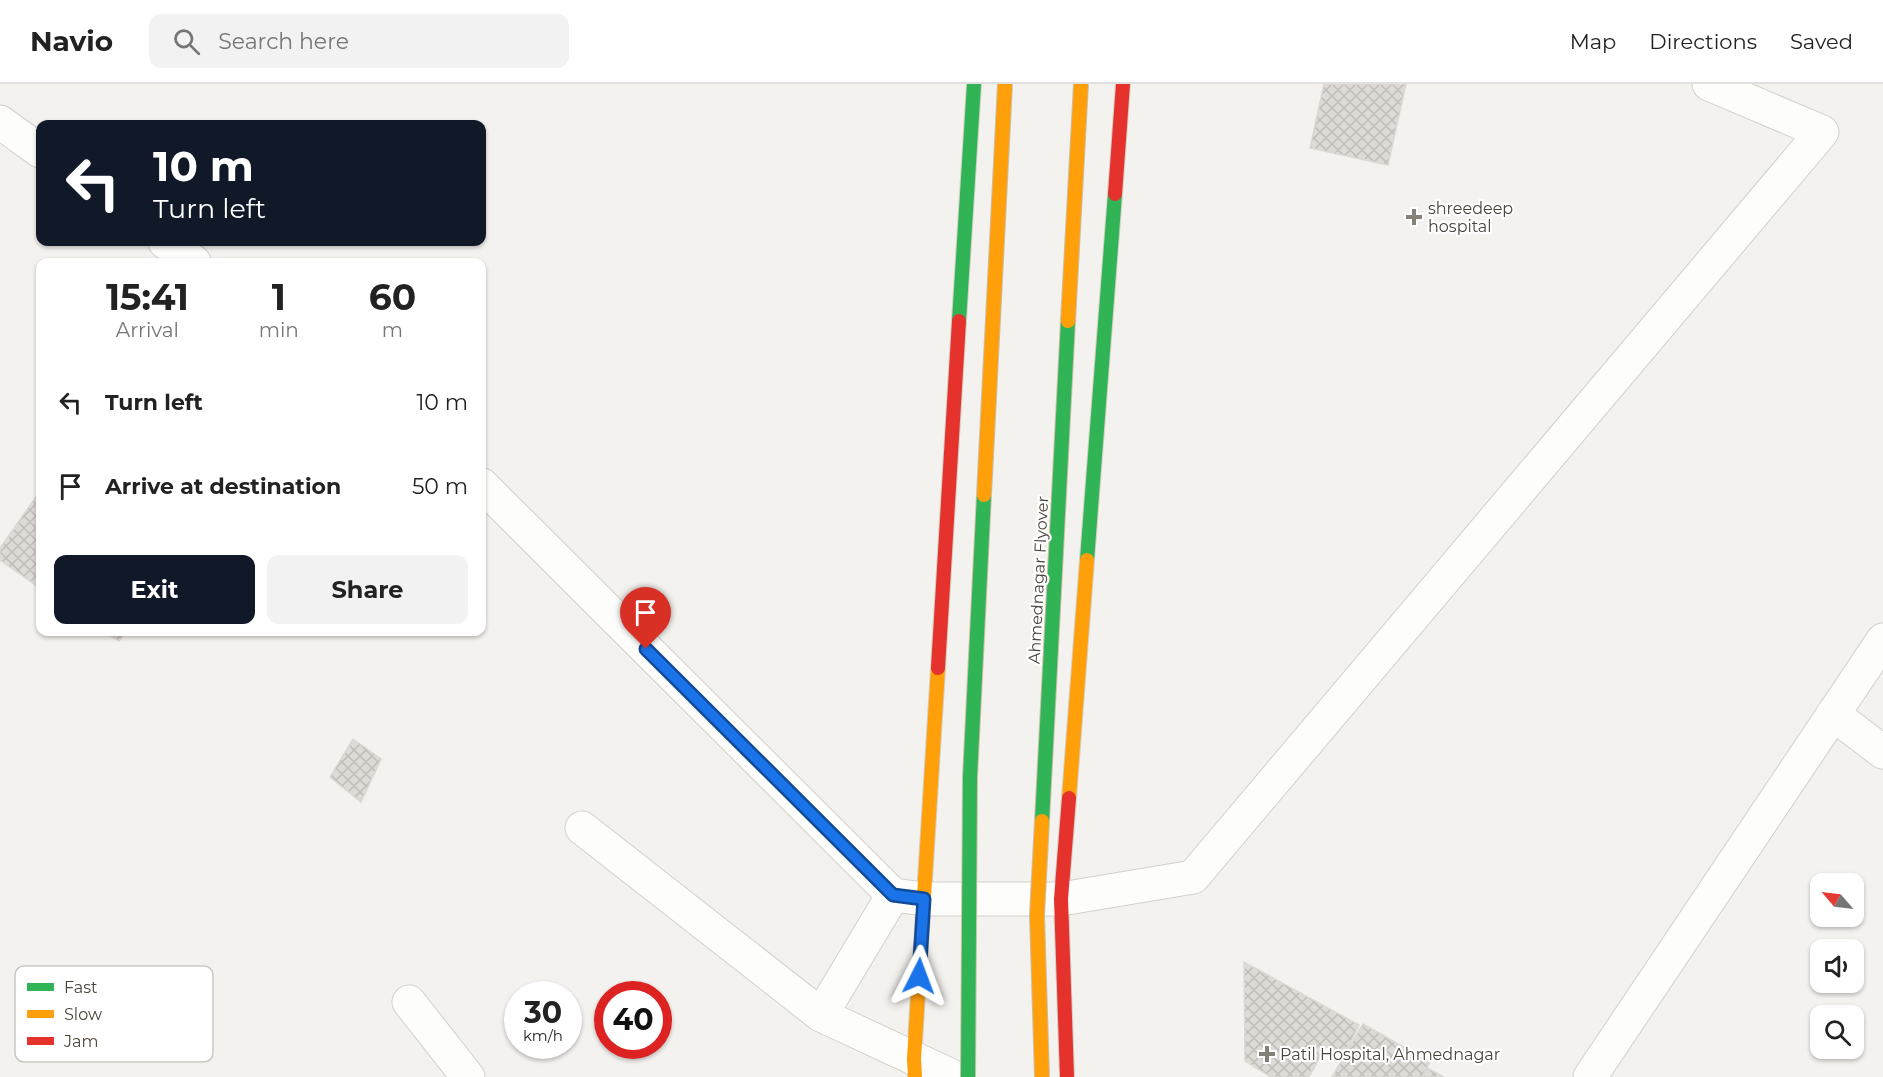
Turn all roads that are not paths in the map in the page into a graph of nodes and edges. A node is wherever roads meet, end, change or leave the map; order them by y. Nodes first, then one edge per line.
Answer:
1 (974, 84) edge
2 (1005, 84) edge
3 (1081, 84) edge
4 (1123, 84) edge
5 (1709, 84) edge
6 (0, 122) edge
7 (36, 148) edge
8 (171, 246) edge
9 (188, 258) edge
10 (486, 489) edge
11 (1883, 640) edge
12 (1833, 714) junction
13 (1883, 752) edge
14 (582, 828) dead end
15 (909, 897) junction
16 (1060, 899) junction
17 (408, 1002) dead end
18 (821, 1015) junction
19 (915, 1068) edge
20 (468, 1077) edge
21 (954, 1077) edge
22 (968, 1077) edge
23 (1042, 1077) edge
24 (1067, 1077) edge
25 (1590, 1077) edge

1 - 15 main road
2 - 22 main road, bridge
3 - 23 main road, Ahmednagar Flyover, bridge
4 - 16 main road
5 - 16 street
6 - 7 street
8 - 9 street
10 - 15 street
11 - 12 street
12 - 13 street
12 - 25 street
14 - 18 street
15 - 16 street
15 - 18 street
15 - 19 main road
16 - 24 main road
17 - 20 street
18 - 19 street
19 - 21 street

